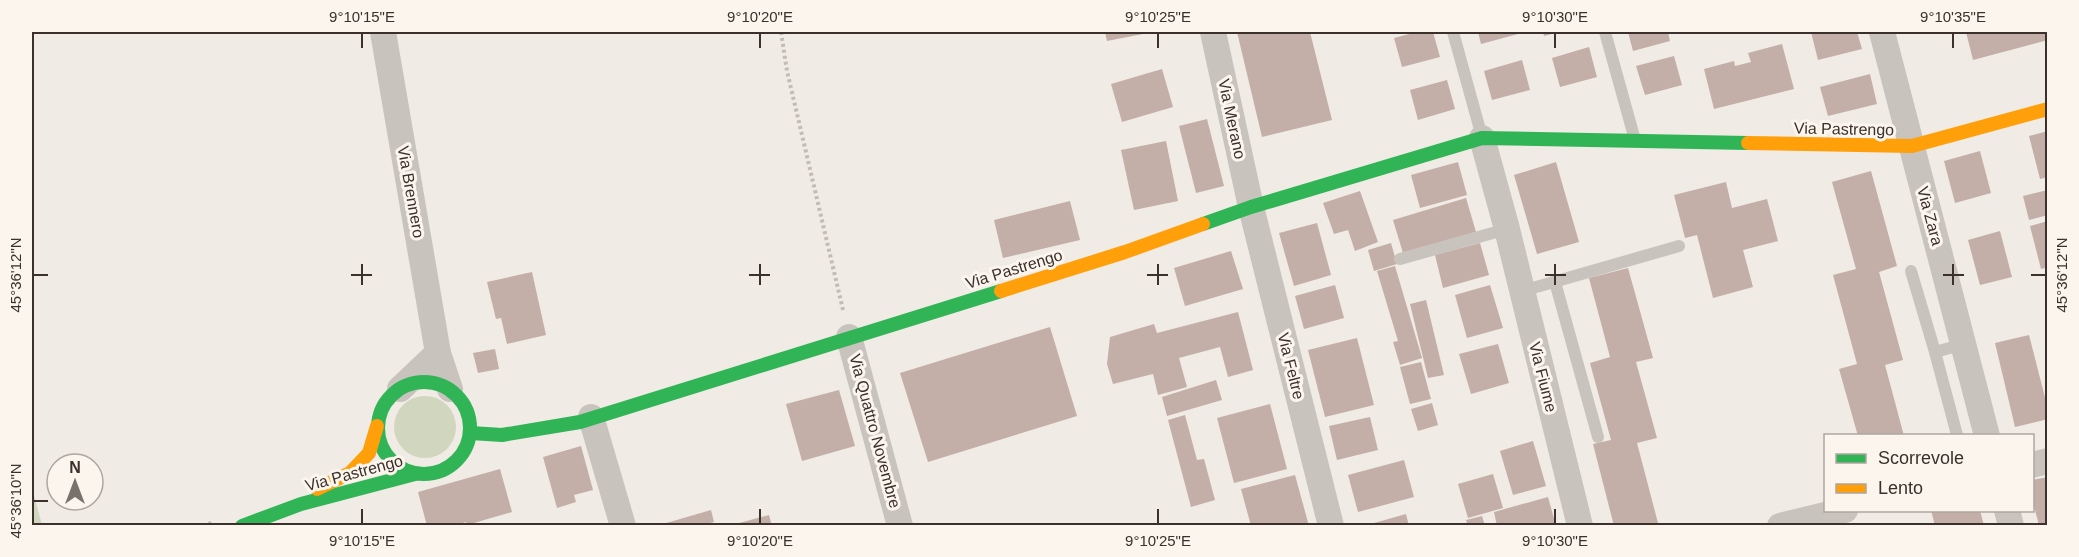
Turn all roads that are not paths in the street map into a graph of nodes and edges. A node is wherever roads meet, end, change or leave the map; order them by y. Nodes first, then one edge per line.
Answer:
1 (383, 32) edge
2 (1213, 32) edge
3 (1453, 32) edge
4 (1605, 32) edge
5 (1882, 32) edge
6 (2048, 109) edge
7 (1482, 138) junction
8 (1635, 141) junction
9 (1912, 146) junction
10 (1251, 207) junction
11 (1507, 229) junction
12 (1679, 246) dead end
13 (1400, 259) dead end
14 (1911, 271) dead end
15 (1555, 282) junction
16 (1522, 291) junction
17 (849, 337) junction
18 (1964, 344) junction
19 (1935, 352) junction
20 (438, 353) junction
21 (400, 388) junction
22 (450, 389) junction
23 (591, 417) junction
24 (377, 426) junction
25 (555, 426) junction
26 (471, 433) junction
27 (1957, 434) edge
28 (1987, 434) edge
29 (1598, 438) dead end
30 (500, 447) dead end
31 (477, 455) dead end
32 (455, 463) junction
33 (415, 474) junction
34 (301, 504) junction
35 (1836, 512) edge
36 (242, 525) edge
37 (623, 525) edge
38 (900, 525) edge
39 (1331, 525) edge
40 (1580, 525) edge
41 (1780, 525) edge

1 - 20 street, Via Brennero
2 - 10 street, Via Merano
3 - 7 lane
4 - 8 lane
5 - 9 street, Via Zara
6 - 9 street, Via Pastrengo
7 - 8 street, Via Pastrengo
7 - 10 street, Via Pastrengo
7 - 11 street, Via Fiume
8 - 9 street, Via Pastrengo
9 - 18 street, Via Zara
10 - 17 street, Via Pastrengo
10 - 39 street, Via Feltre
11 - 13 lane
11 - 16 street, Via Fiume
12 - 15 lane
14 - 19 lane
15 - 16 lane
15 - 29 lane
16 - 40 street, Via Fiume
17 - 23 street, Via Pastrengo
17 - 38 street, Via Quattro Novembre
18 - 19 lane
18 - 28 street, Via Zara
19 - 27 lane
20 - 21 street
20 - 22 street, Via Brennero
21 - 22 street
21 - 24 street
22 - 26 street
23 - 25 street, Via Pastrengo
23 - 37 street
24 - 33 street
24 - 34 street, Via Pastrengo
25 - 26 street, Via Pastrengo
25 - 30 street, Via Pastrengo
26 - 32 street
31 - 32 street
32 - 33 street
33 - 34 street, Via Pastrengo
34 - 36 street, Via Pastrengo
35 - 41 street

